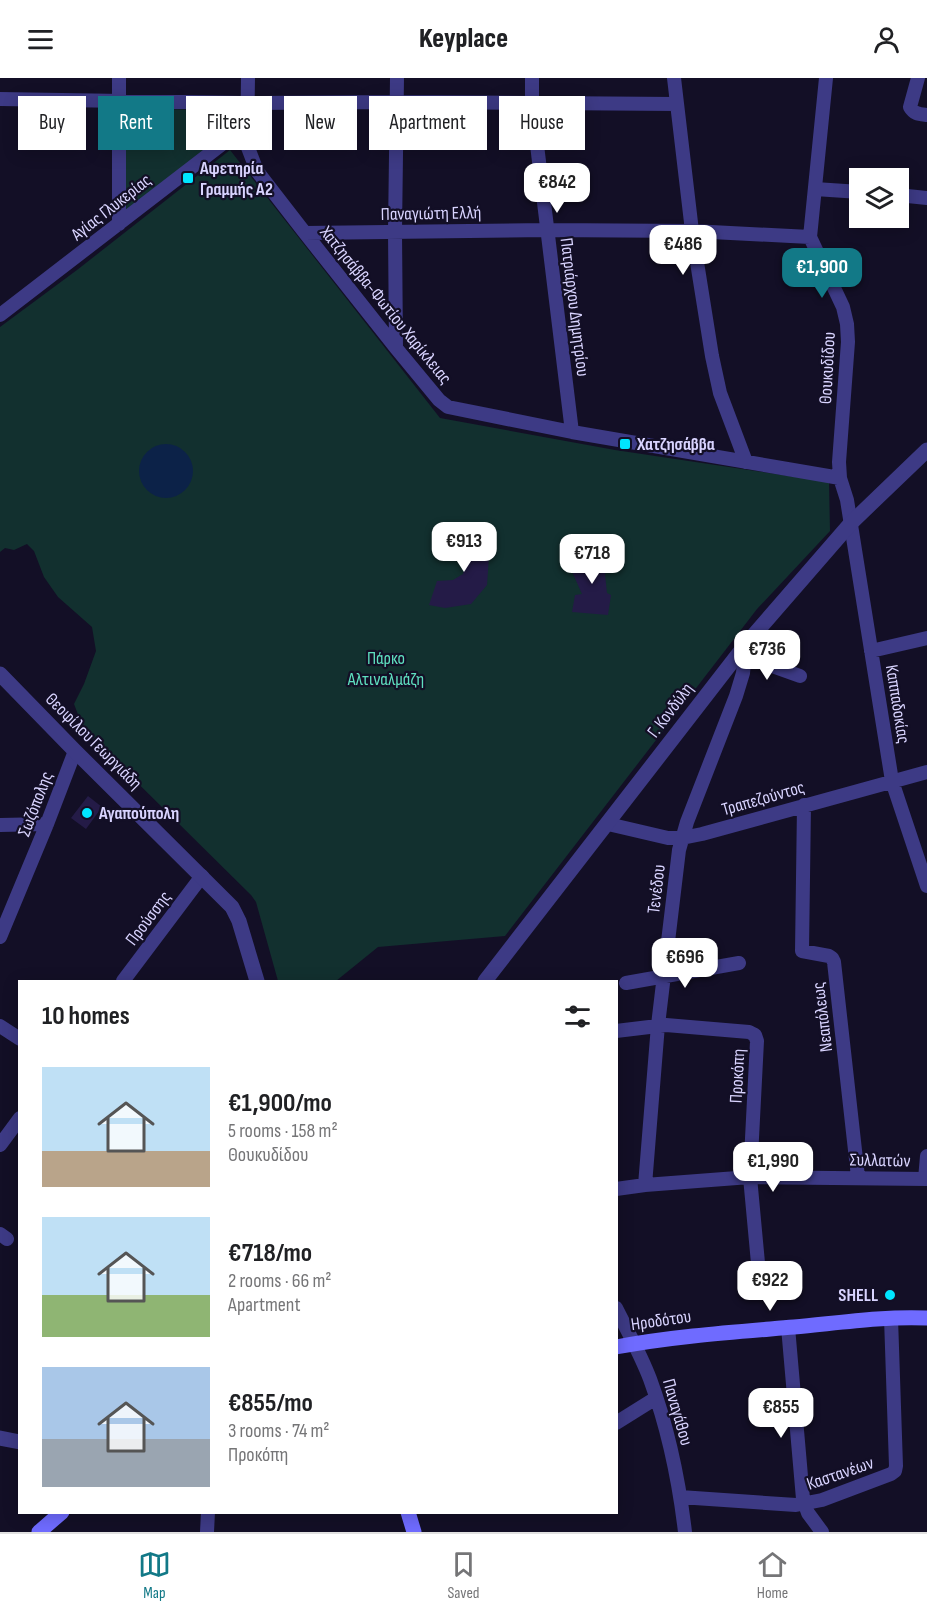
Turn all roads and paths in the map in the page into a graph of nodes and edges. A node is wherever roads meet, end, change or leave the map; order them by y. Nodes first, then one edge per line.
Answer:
1 (119, 78) edge
2 (248, 78) edge
3 (397, 78) edge
4 (532, 78) edge
5 (674, 78) edge
6 (826, 78) edge
7 (918, 78) edge
8 (119, 96) edge
9 (248, 96) edge
10 (397, 96) edge
11 (532, 96) edge
12 (0, 99) edge
13 (98, 101) edge
14 (369, 102) edge
15 (272, 103) edge
16 (585, 104) edge
17 (677, 104) junction
18 (927, 115) edge
19 (119, 150) edge
20 (214, 150) edge
21 (249, 150) edge
22 (396, 150) edge
23 (537, 150) edge
24 (815, 189) junction
25 (849, 191) edge
26 (909, 196) edge
27 (927, 198) edge
28 (118, 224) junction
29 (547, 230) junction
30 (395, 231) junction
31 (692, 231) junction
32 (305, 233) junction
33 (810, 237) junction
34 (0, 313) edge
35 (396, 348) junction
36 (572, 432) junction
37 (927, 450) edge
38 (746, 462) junction
39 (840, 478) junction
40 (850, 523) junction
41 (927, 638) edge
42 (745, 650) junction
43 (872, 651) junction
44 (0, 674) edge
45 (800, 676) dead end
46 (75, 751) junction
47 (927, 772) edge
48 (892, 781) junction
49 (804, 805) junction
50 (47, 824) junction
51 (608, 824) junction
52 (0, 825) edge
53 (682, 838) junction
54 (202, 876) junction
55 (927, 886) edge
56 (0, 937) edge
57 (739, 963) dead end
58 (663, 977) junction
59 (124, 980) edge
60 (257, 980) edge
61 (486, 980) edge
62 (626, 983) dead end
63 (658, 1025) junction
64 (0, 1026) edge
65 (618, 1031) edge
66 (18, 1038) edge
67 (18, 1121) edge
68 (0, 1144) edge
69 (927, 1156) edge
70 (750, 1177) junction
71 (858, 1177) junction
72 (926, 1179) edge
73 (645, 1185) junction
74 (618, 1189) edge
75 (758, 1263) dead end
76 (618, 1312) edge
77 (891, 1318) junction
78 (927, 1318) edge
79 (788, 1328) junction
80 (634, 1343) junction
81 (618, 1347) edge
82 (656, 1398) junction
83 (618, 1422) edge
84 (0, 1438) edge
85 (18, 1442) edge
86 (680, 1497) junction
87 (804, 1504) junction
88 (60, 1514) edge
89 (208, 1514) edge
90 (409, 1514) edge
91 (39, 1532) edge
92 (207, 1532) edge
93 (414, 1532) edge
94 (685, 1532) edge
95 (822, 1532) edge

1 - 8 street
2 - 9 street, Χατζησάββα-Φωτίου Χαρίκλειας
3 - 10 street
4 - 11 street, Πατριάρχου Δημητρίου
5 - 17 street
6 - 24 street
7 - 18 street
12 - 13 street
14 - 15 street
16 - 17 street
17 - 31 street
19 - 28 street
20 - 28 street, Αγίας Γλυκερίας
21 - 32 street, Χατζησάββα-Φωτίου Χαρίκλειας
22 - 30 street
23 - 29 street, Πατριάρχου Δημητρίου
24 - 25 street
24 - 33 street
26 - 27 street
28 - 34 street, Αγίας Γλυκερίας
29 - 30 street, Παναγιώτη Ελλή
29 - 31 street, Παναγιώτη Ελλή
29 - 36 street, Πατριάρχου Δημητρίου
30 - 32 street, Παναγιώτη Ελλή
30 - 35 street
31 - 33 street, Παναγιώτη Ελλή
31 - 38 street
32 - 35 street, Χατζησάββα-Φωτίου Χαρίκλειας
33 - 39 street, Θουκυδίδου
35 - 36 street, Χατζησάββα-Φωτίου Χαρίκλειας
36 - 38 street, Χατζησάββα-Φωτίου Χαρίκλειας
37 - 40 street, Γ. Κονδύλη
38 - 39 street, Χατζησάββα-Φωτίου Χαρίκλειας
39 - 40 street, Θουκυδίδου
40 - 42 street, Γ. Κονδύλη
40 - 43 street, Καππαδοκίας
41 - 43 street
42 - 45 street
42 - 51 street, Γ. Κονδύλη
42 - 53 street, Τενέδου
43 - 48 street, Καππαδοκίας
44 - 46 street, Θεοφίλου Γεωργιάδη
46 - 50 street, Σωζόπολης
46 - 54 street, Θεοφίλου Γεωργιάδη
47 - 48 street, Τραπεζούντος
48 - 49 street, Τραπεζούντος
48 - 55 street, Καππαδοκίας
49 - 53 street, Τραπεζούντος
49 - 71 street, Νεαπόλεως
50 - 52 street
50 - 56 street, Σωζόπολης
51 - 53 street, Τραπεζούντος
51 - 61 street, Γ. Κονδύλη
53 - 58 street, Τενέδου
54 - 59 street, Προύσσης
54 - 60 street, Θεοφίλου Γεωργιάδη
57 - 58 street
58 - 62 street
58 - 63 street, Τενέδου
63 - 65 street
63 - 70 street, Προκόπη
63 - 73 street, Τενέδου
64 - 66 street
67 - 68 street
69 - 72 street
70 - 71 street, Συλλατών
70 - 73 street, Συλλατών
70 - 75 street, Προκόπη
71 - 72 street, Συλλατών
73 - 74 street, Συλλατών
76 - 80 street, Παναγάθου
77 - 78 main road, Ηροδότου
77 - 79 main road, Ηροδότου
77 - 87 street, Καστανέων
79 - 80 main road, Ηροδότου
79 - 87 street
80 - 81 main road, Ηροδότου
80 - 82 street, Παναγάθου
82 - 83 street
82 - 86 street, Παναγάθου
84 - 85 street
86 - 87 street, Καστανέων
86 - 94 street, Παναγάθου
87 - 95 street
88 - 91 main road
89 - 92 street
90 - 93 main road

